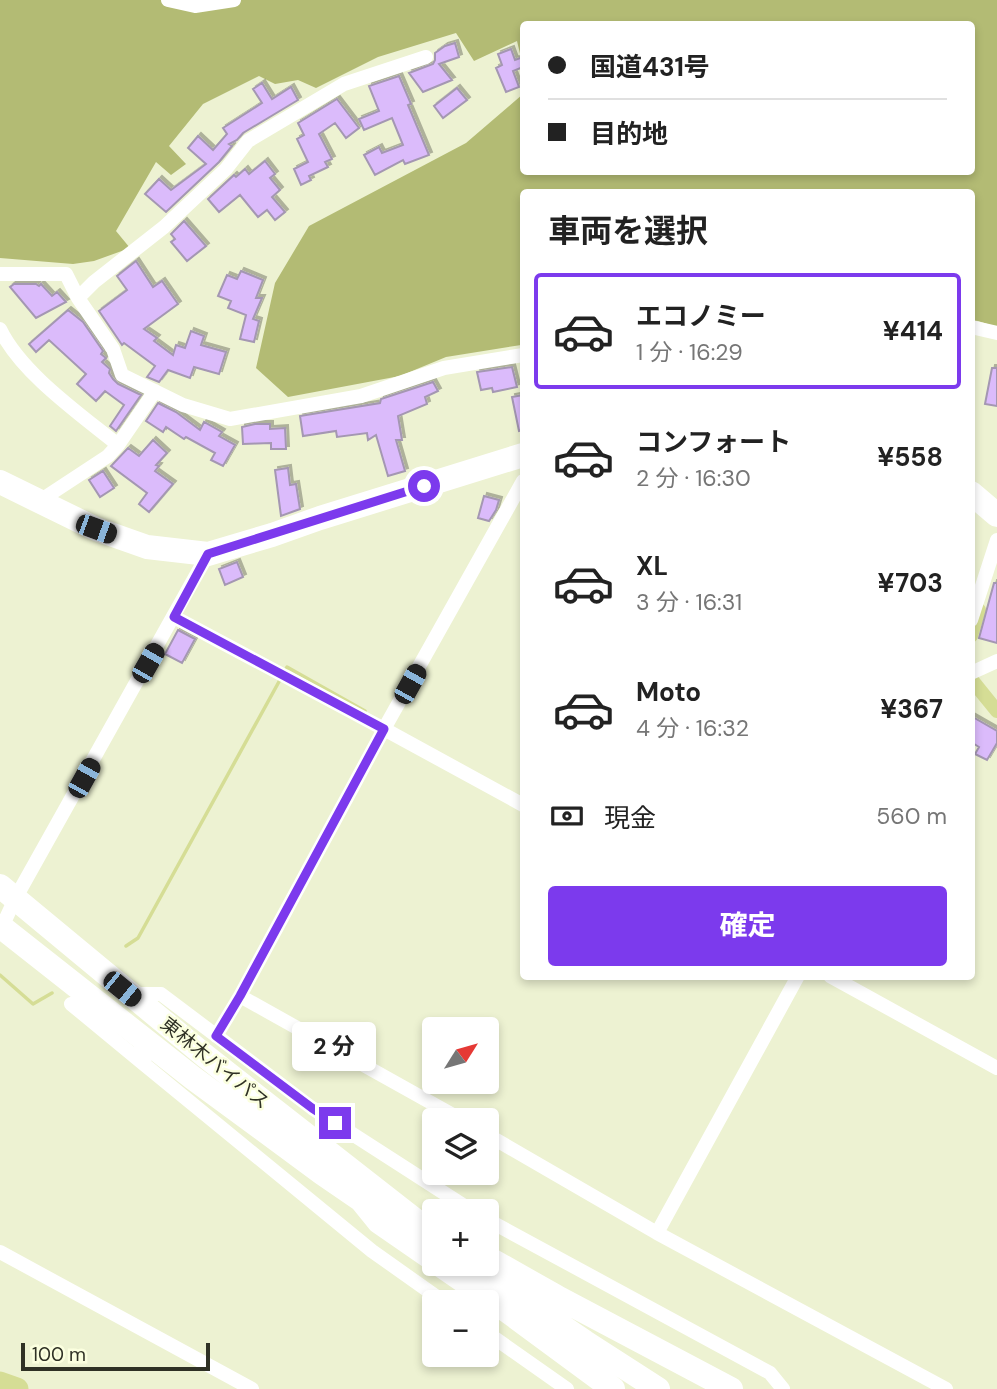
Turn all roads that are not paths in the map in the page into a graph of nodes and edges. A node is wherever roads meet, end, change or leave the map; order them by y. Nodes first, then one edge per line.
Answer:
1 (168, 0) edge
2 (234, 0) edge
3 (426, 57) dead end
4 (0, 274) edge
5 (78, 298) junction
6 (975, 328) edge
7 (997, 333) edge
8 (1, 335) edge
9 (520, 355) edge
10 (155, 391) junction
11 (118, 445) junction
12 (520, 456) edge
13 (0, 482) edge
14 (520, 486) edge
15 (975, 497) edge
16 (38, 502) junction
17 (997, 515) edge
18 (997, 540) edge
19 (208, 554) junction
20 (975, 608) edge
21 (174, 617) junction
22 (997, 661) edge
23 (975, 671) edge
24 (384, 729) junction
25 (520, 804) edge
26 (8, 893) edge
27 (1, 928) edge
28 (796, 980) edge
29 (837, 980) edge
30 (122, 989) junction
31 (240, 996) junction
32 (71, 1003) dead end
33 (138, 1036) junction
34 (216, 1036) junction
35 (145, 1065) junction
36 (997, 1068) edge
37 (441, 1108) edge
38 (499, 1142) edge
39 (332, 1156) junction
40 (359, 1198) junction
41 (453, 1199) edge
42 (422, 1218) edge
43 (422, 1226) edge
44 (499, 1226) edge
45 (657, 1233) junction
46 (422, 1242) edge
47 (0, 1252) edge
48 (422, 1252) edge
49 (499, 1264) edge
50 (456, 1276) edge
51 (472, 1276) edge
52 (488, 1276) edge
53 (427, 1290) edge
54 (499, 1341) edge
55 (585, 1342) junction
56 (252, 1389) edge
57 (567, 1389) edge
58 (613, 1389) edge
59 (658, 1389) edge
60 (731, 1389) edge
61 (783, 1389) edge
62 (946, 1389) edge

1 - 2 street
3 - 5 street
4 - 5 street
5 - 10 street
6 - 7 street
8 - 11 street
9 - 10 street
10 - 11 street
11 - 16 street
12 - 19 highway
13 - 16 highway
14 - 24 street
15 - 17 highway
16 - 19 highway
18 - 20 street
19 - 21 street
21 - 24 street
21 - 26 street
22 - 23 street
24 - 25 street
24 - 31 street
26 - 27 street
26 - 30 highway, 東林木バイパス
27 - 33 highway, 東林木バイパス
28 - 45 street
29 - 36 street
30 - 34 street
30 - 39 highway, 東林木バイパス
31 - 34 street
31 - 37 street
32 - 35 street
33 - 35 street
33 - 40 highway, 東林木バイパス
34 - 41 street
35 - 53 street
38 - 45 street
39 - 42 highway
39 - 43 highway, 東林木バイパス
40 - 46 highway, 東林木バイパス
40 - 48 highway
44 - 61 street
45 - 62 street
47 - 56 street
49 - 60 highway
50 - 58 highway
51 - 55 highway
52 - 55 highway
54 - 57 street
55 - 59 highway

